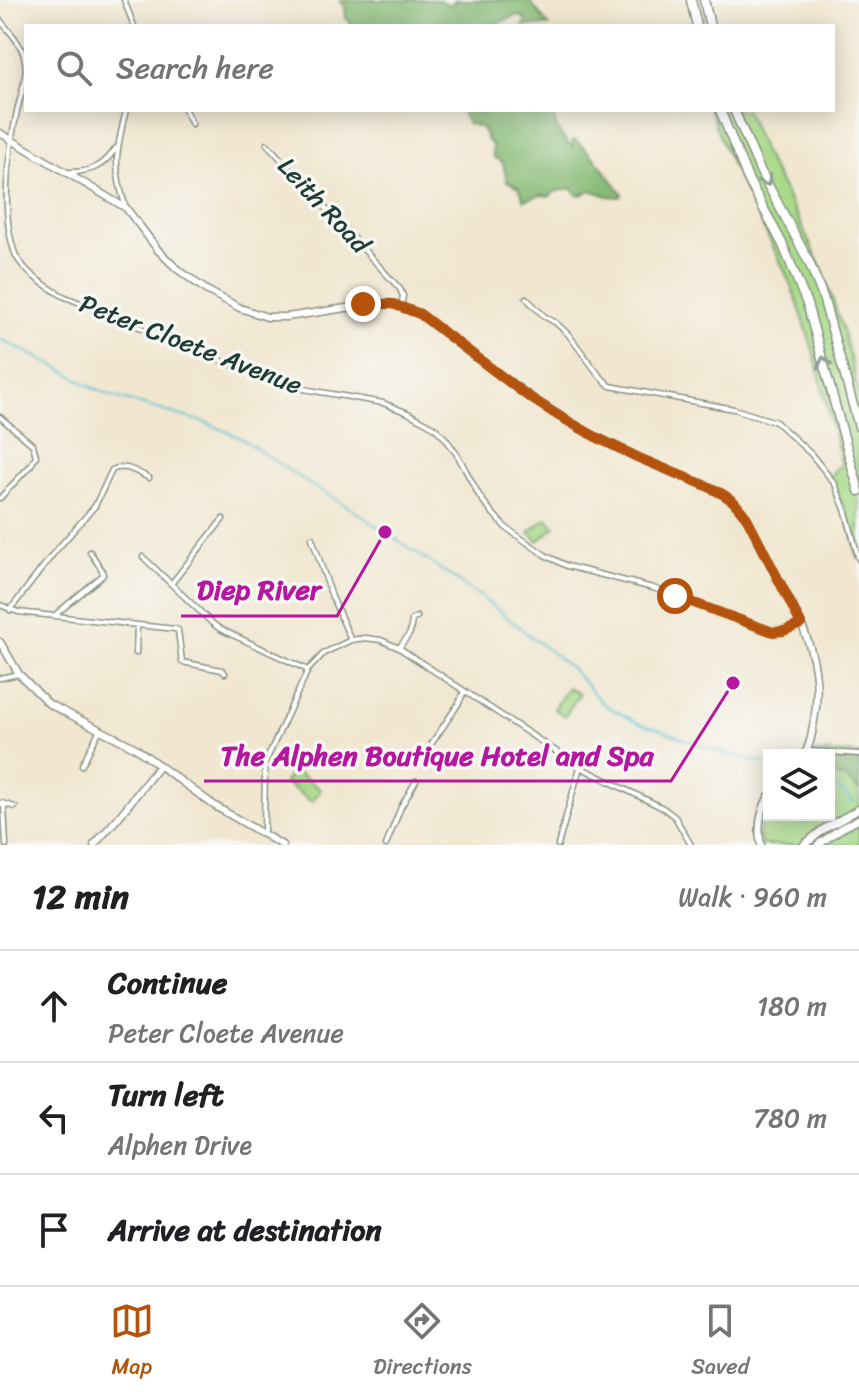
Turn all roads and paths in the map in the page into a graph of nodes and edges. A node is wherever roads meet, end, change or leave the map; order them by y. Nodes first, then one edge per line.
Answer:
1 (124, 0) edge
2 (691, 0) edge
3 (704, 0) edge
4 (0, 20) edge
5 (133, 24) edge
6 (697, 24) edge
7 (710, 24) edge
8 (24, 56) edge
9 (24, 80) edge
10 (126, 112) edge
11 (186, 112) edge
12 (721, 112) edge
13 (735, 112) edge
14 (192, 124) dead end
15 (0, 133) edge
16 (11, 139) junction
17 (267, 144) dead end
18 (117, 146) junction
19 (68, 173) junction
20 (126, 208) junction
21 (526, 298) dead end
22 (401, 306) junction
23 (0, 417) edge
24 (859, 427) edge
25 (149, 478) dead end
26 (859, 491) edge
27 (0, 498) edge
28 (223, 519) dead end
29 (312, 538) dead end
30 (90, 552) dead end
31 (143, 557) dead end
32 (859, 560) edge
33 (171, 584) junction
34 (0, 605) edge
35 (10, 610) junction
36 (54, 616) junction
37 (417, 617) dead end
38 (801, 624) junction
39 (137, 625) junction
40 (351, 640) junction
41 (0, 642) edge
42 (399, 648) junction
43 (136, 653) dead end
44 (308, 670) junction
45 (225, 673) dead end
46 (19, 674) junction
47 (0, 678) edge
48 (466, 692) junction
49 (100, 729) junction
50 (432, 743) dead end
51 (810, 749) edge
52 (835, 753) edge
53 (859, 754) edge
54 (82, 765) dead end
55 (159, 766) junction
56 (580, 767) junction
57 (416, 781) dead end
58 (0, 802) edge
59 (15, 807) dead end
60 (763, 807) edge
61 (859, 809) edge
62 (859, 819) edge
63 (264, 836) junction
64 (6, 845) edge
65 (94, 845) edge
66 (282, 845) edge
67 (386, 845) edge
68 (558, 845) edge
69 (691, 845) edge
70 (761, 845) edge
71 (804, 845) edge
72 (818, 845) edge

1 - 5 street
2 - 6 highway
3 - 7 highway
4 - 8 street, Peter Cloete Avenue
9 - 16 street, Peter Cloete Avenue
10 - 18 street
11 - 14 street
26 -> 12 highway
13 -> 24 highway
15 - 16 street
16 - 19 street
16 - 38 street, Peter Cloete Avenue
17 - 22 street, Leith Road
18 - 19 street
18 - 20 street
19 - 20 street
20 - 22 street
21 - 32 street
22 - 38 street
23 - 27 street
25 - 35 street
28 - 33 street
29 - 40 street
30 - 36 street
31 - 33 street
33 - 44 street
34 - 35 street
35 - 36 street
36 - 39 street
37 - 42 street
38 - 51 street
39 - 43 street
39 - 45 street
40 - 42 street
40 - 44 street
41 - 46 street
42 - 48 street
44 - 63 street
46 - 47 street
46 - 49 street
48 - 50 street
48 - 56 street
49 - 54 street
49 - 55 street
52 - 53 street
55 - 63 street
55 - 65 street
56 - 68 street
56 - 69 street
57 - 67 street
58 - 59 street
58 - 64 street
60 - 70 street
61 - 71 main road
62 - 72 main road
63 - 66 street

